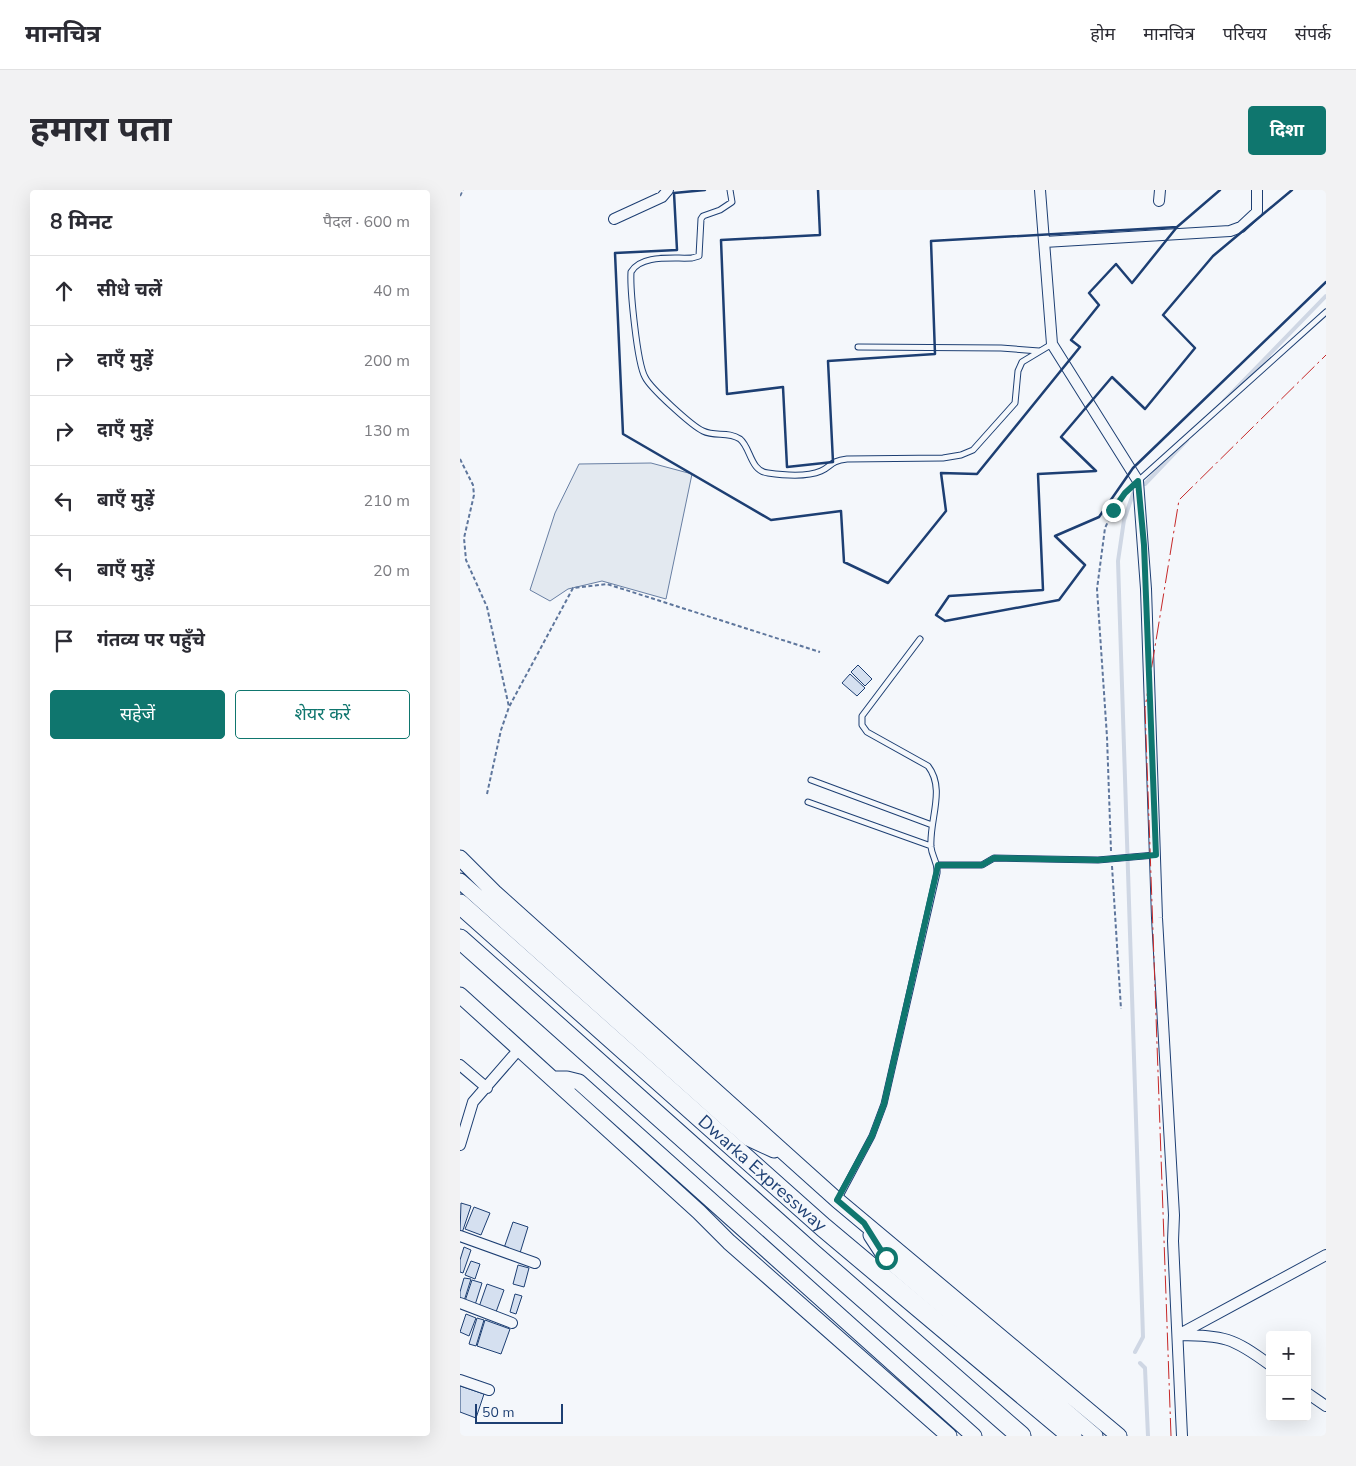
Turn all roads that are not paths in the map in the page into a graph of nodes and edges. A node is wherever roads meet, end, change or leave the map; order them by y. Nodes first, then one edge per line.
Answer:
1 (668, 190) edge
2 (730, 190) edge
3 (1040, 190) edge
4 (1160, 190) edge
5 (1257, 190) edge
6 (1159, 201) dead end
7 (614, 218) dead end
8 (1044, 242) junction
9 (1326, 312) edge
10 (1052, 344) junction
11 (858, 347) dead end
12 (1040, 351) junction
13 (1138, 481) junction
14 (920, 639) dead end
15 (811, 780) dead end
16 (808, 802) dead end
17 (932, 825) junction
18 (931, 846) junction
19 (1156, 855) junction
20 (460, 858) edge
21 (938, 865) junction
22 (460, 881) edge
23 (460, 904) edge
24 (460, 939) edge
25 (460, 995) edge
26 (520, 1048) junction
27 (460, 1065) edge
28 (555, 1079) junction
29 (487, 1088) junction
30 (460, 1145) edge
31 (791, 1159) junction
32 (837, 1200) junction
33 (864, 1223) junction
34 (460, 1236) edge
35 (1326, 1255) edge
36 (535, 1263) dead end
37 (460, 1303) edge
38 (512, 1323) dead end
39 (1178, 1335) junction
40 (1266, 1362) edge
41 (460, 1380) edge
42 (488, 1390) dead end
43 (1311, 1396) edge
44 (1326, 1406) edge
45 (949, 1436) edge
46 (974, 1436) edge
47 (1021, 1436) edge
48 (1072, 1436) edge
49 (1095, 1436) edge
50 (1119, 1436) edge
51 (1182, 1436) edge

1 - 7 street
2 - 12 lane
3 - 8 street
4 - 6 street
5 - 8 street
8 - 10 street
9 - 13 lane
10 - 12 lane
10 - 13 street
11 - 12 lane
13 - 19 street
14 - 17 lane
15 - 17 lane
16 - 18 lane
17 - 18 lane
18 - 21 lane
19 - 21 lane
19 - 39 street
20 - 31 street
21 - 32 lane
22 - 31 street
23 - 48 highway, Dwarka Expressway
24 - 47 highway, Dwarka Expressway
25 - 26 street
26 - 28 street
26 - 29 street
27 - 29 street
28 - 45 street
28 - 46 street
29 - 30 street
31 - 32 street
32 - 33 street
33 - 49 street
33 - 50 street
34 - 36 street
35 - 39 street
37 - 38 street
39 - 40 street
39 - 51 street
41 - 42 street
43 - 44 street

